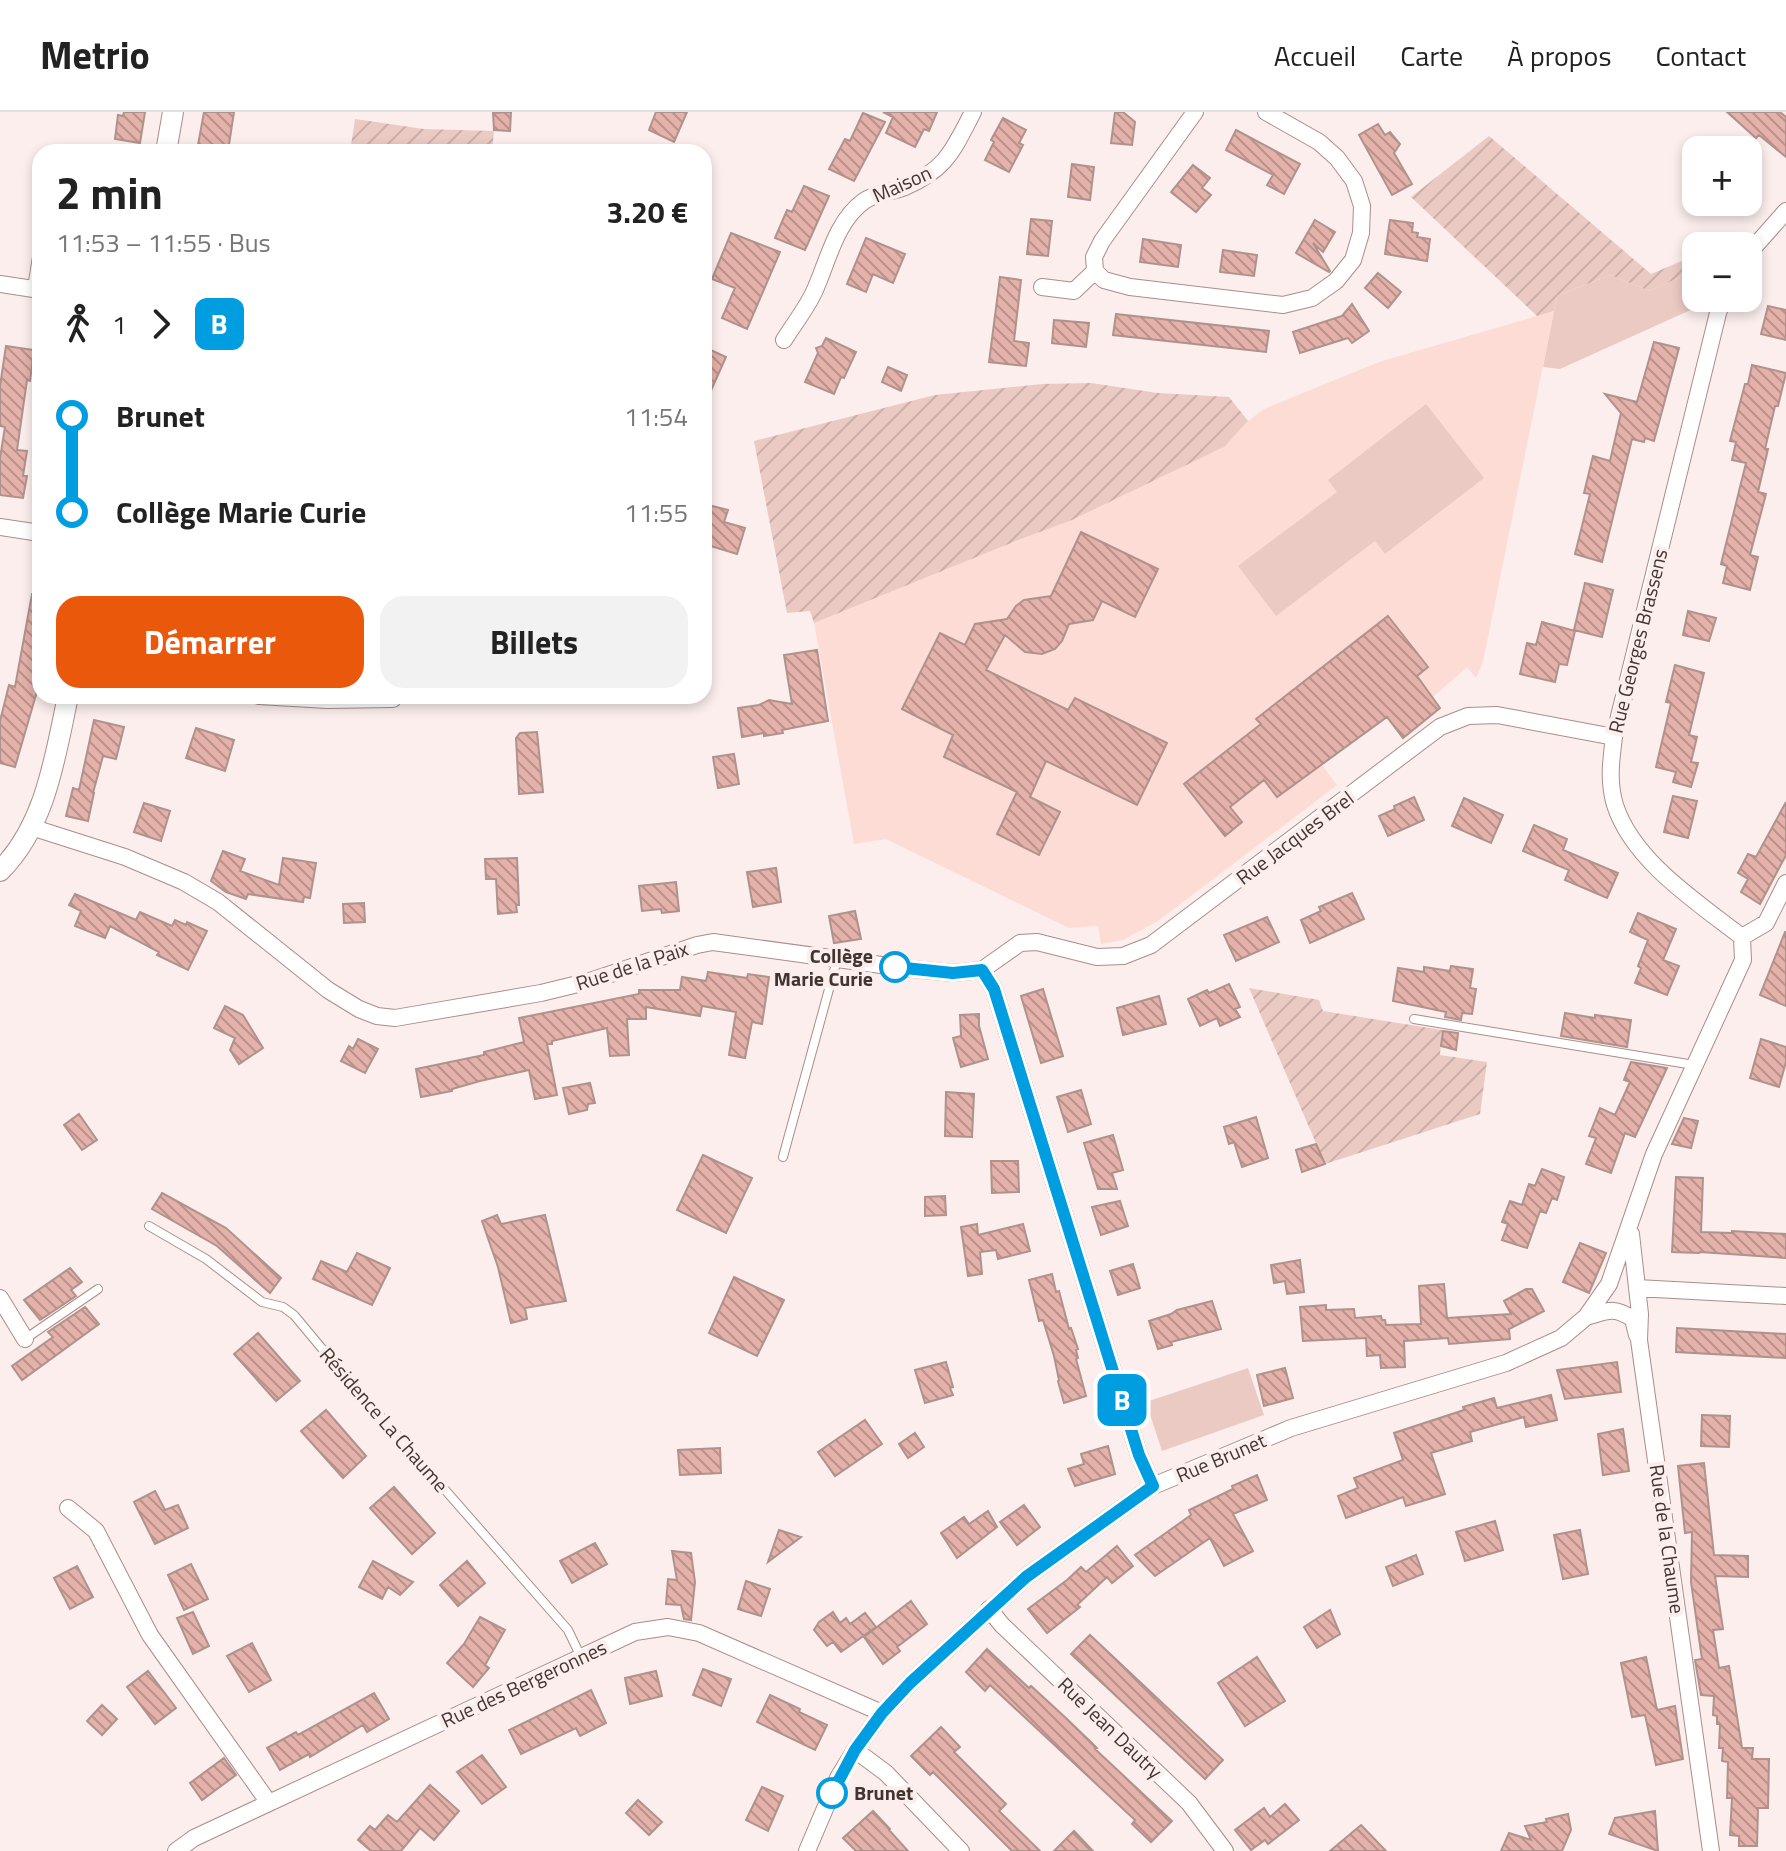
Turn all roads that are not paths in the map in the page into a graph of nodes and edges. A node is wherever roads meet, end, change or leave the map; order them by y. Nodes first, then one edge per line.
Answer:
1 (173, 112) edge
2 (973, 112) edge
3 (1195, 112) edge
4 (1266, 112) edge
5 (167, 144) edge
6 (1786, 211) edge
7 (1762, 238) edge
8 (1095, 271) junction
9 (0, 284) edge
10 (1042, 287) dead end
11 (32, 289) edge
12 (1719, 312) edge
13 (784, 340) dead end
14 (0, 527) edge
15 (32, 532) edge
16 (66, 704) edge
17 (1614, 737) junction
18 (31, 827) junction
19 (0, 871) edge
20 (1786, 883) edge
21 (1742, 937) junction
22 (837, 959) junction
23 (982, 970) junction
24 (1414, 1019) dead end
25 (1694, 1065) junction
26 (783, 1157) dead end
27 (149, 1226) dead end
28 (1630, 1227) junction
29 (1637, 1288) junction
30 (98, 1289) dead end
31 (1786, 1296) edge
32 (0, 1298) edge
33 (1586, 1317) junction
34 (25, 1339) joint
35 (1639, 1340) junction
36 (1153, 1486) junction
37 (68, 1508) dead end
38 (989, 1609) junction
39 (582, 1658) junction
40 (882, 1713) junction
41 (855, 1750) junction
42 (269, 1803) junction
43 (176, 1851) edge
44 (807, 1851) edge
45 (961, 1851) edge
46 (1225, 1851) edge
47 (1711, 1851) edge

1 - 5 street
2 - 13 street, Maison
3 - 8 street
4 - 8 street
6 - 7 street
8 - 10 street
9 - 11 street
12 - 17 street, Rue Georges Brassens
14 - 15 street
16 - 18 street
17 - 21 street, Rue Georges Brassens
17 - 23 street, Rue Jacques Brel
18 - 19 street
18 - 22 street, Rue de la Paix
20 - 21 street
21 - 25 street, Rue de la Chaume
22 - 23 street, Rue de la Paix
22 - 26 lane
23 - 36 street
24 - 25 lane
25 - 28 street, Rue de la Chaume
27 - 39 lane, Résidence La Chaume
28 - 29 street, Rue de la Chaume
28 - 33 street, Rue de la Chaume
29 - 31 street
29 - 35 street, Rue de la Chaume
30 - 34 lane
32 - 34 street
33 - 35 street
33 - 36 street, Rue Brunet
35 - 47 street, Rue de la Chaume
36 - 38 street, Rue Brunet
37 - 42 street
38 - 40 street, Rue Brunet
38 - 46 street, Rue Jean Dautry
39 - 40 street, Rue des Bergeronnes
39 - 42 street, Rue des Bergeronnes
40 - 41 street, Rue Brunet
41 - 44 street, Rue Brunet
41 - 45 street
42 - 43 street, Rue des Bergeronnes

